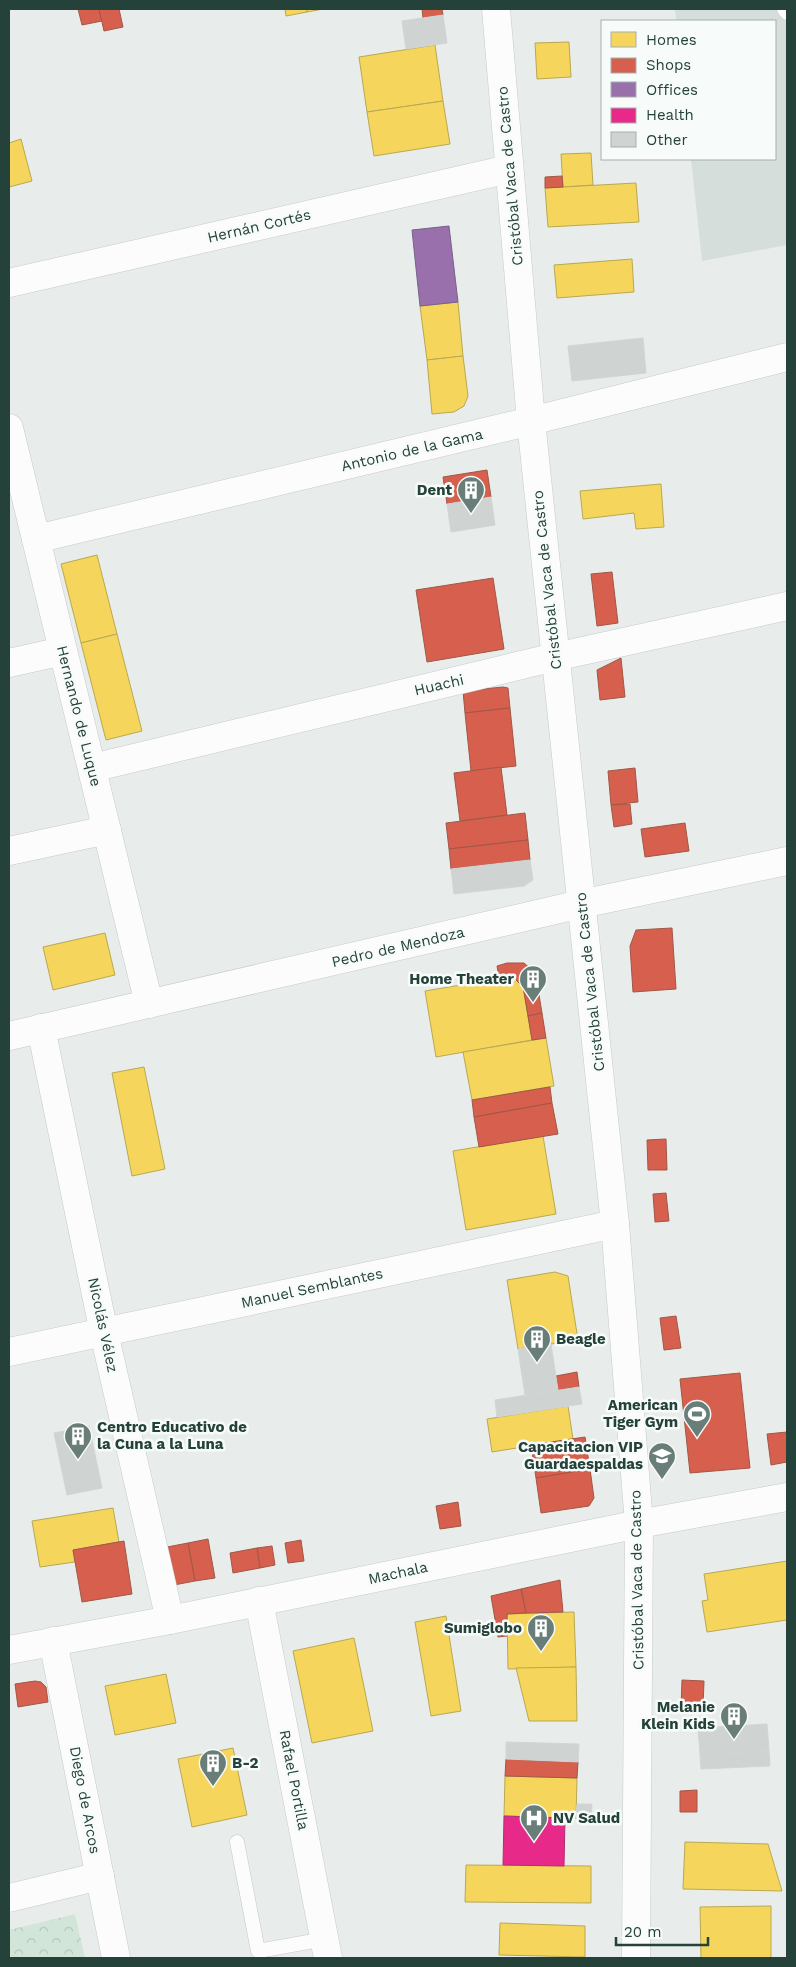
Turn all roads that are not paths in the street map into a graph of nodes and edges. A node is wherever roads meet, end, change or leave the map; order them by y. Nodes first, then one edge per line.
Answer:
1 (496, 9) edge
2 (784, 9) edge
3 (787, 13) edge
4 (509, 169) junction
5 (9, 283) edge
6 (787, 357) edge
7 (531, 421) junction
8 (9, 428) edge
9 (15, 477) edge
10 (36, 539) junction
11 (787, 606) edge
12 (63, 651) junction
13 (555, 658) junction
14 (9, 663) edge
15 (92, 768) junction
16 (107, 830) junction
17 (9, 851) edge
18 (787, 861) edge
19 (581, 904) junction
20 (149, 1004) junction
21 (41, 1028) junction
22 (9, 1036) edge
23 (615, 1224) junction
24 (104, 1333) junction
25 (9, 1352) edge
26 (787, 1497) edge
27 (639, 1524) junction
28 (259, 1601) junction
29 (170, 1620) junction
30 (53, 1641) junction
31 (9, 1650) edge
32 (237, 1842) dead end
33 (100, 1876) junction
34 (9, 1898) edge
35 (326, 1949) edge
36 (259, 1954) edge
37 (116, 1958) edge
38 (636, 1958) edge

1 - 4 street, Cristóbal Vaca de Castro
2 - 3 lane
4 - 5 street, Hernán Cortés
4 - 7 street, Cristóbal Vaca de Castro
6 - 7 street, Antonio de la Gama
7 - 10 street, Antonio de la Gama
7 - 13 street, Cristóbal Vaca de Castro
8 - 9 street, Hernando de Luque
9 - 10 street, Hernando de Luque
10 - 12 street, Hernando de Luque
11 - 13 street, Huachi
12 - 14 street
12 - 15 street, Hernando de Luque
13 - 15 street, Huachi
13 - 19 street, Cristóbal Vaca de Castro
15 - 16 street, Hernando de Luque
16 - 17 street
16 - 20 street, Hernando de Luque
18 - 19 street, Pedro de Mendoza
19 - 20 street, Pedro de Mendoza
19 - 23 street, Cristóbal Vaca de Castro
20 - 21 street, Pedro de Mendoza
21 - 22 street, Pedro de Mendoza
21 - 24 street, Nicolás Vélez
23 - 24 street, Manuel Semblantes
23 - 27 street, Cristóbal Vaca de Castro
24 - 25 street, Manuel Semblantes
24 - 29 street, Nicolás Vélez
26 - 27 street, Machala
27 - 28 street, Machala
27 - 38 street, Cristóbal Vaca de Castro
28 - 29 street, Machala
28 - 35 street, Rafael Portilla
29 - 30 street, Machala
30 - 31 street, Machala
30 - 33 street, Diego de Arcos
32 - 36 lane
33 - 34 street
33 - 37 street, Diego de Arcos
35 - 36 lane

